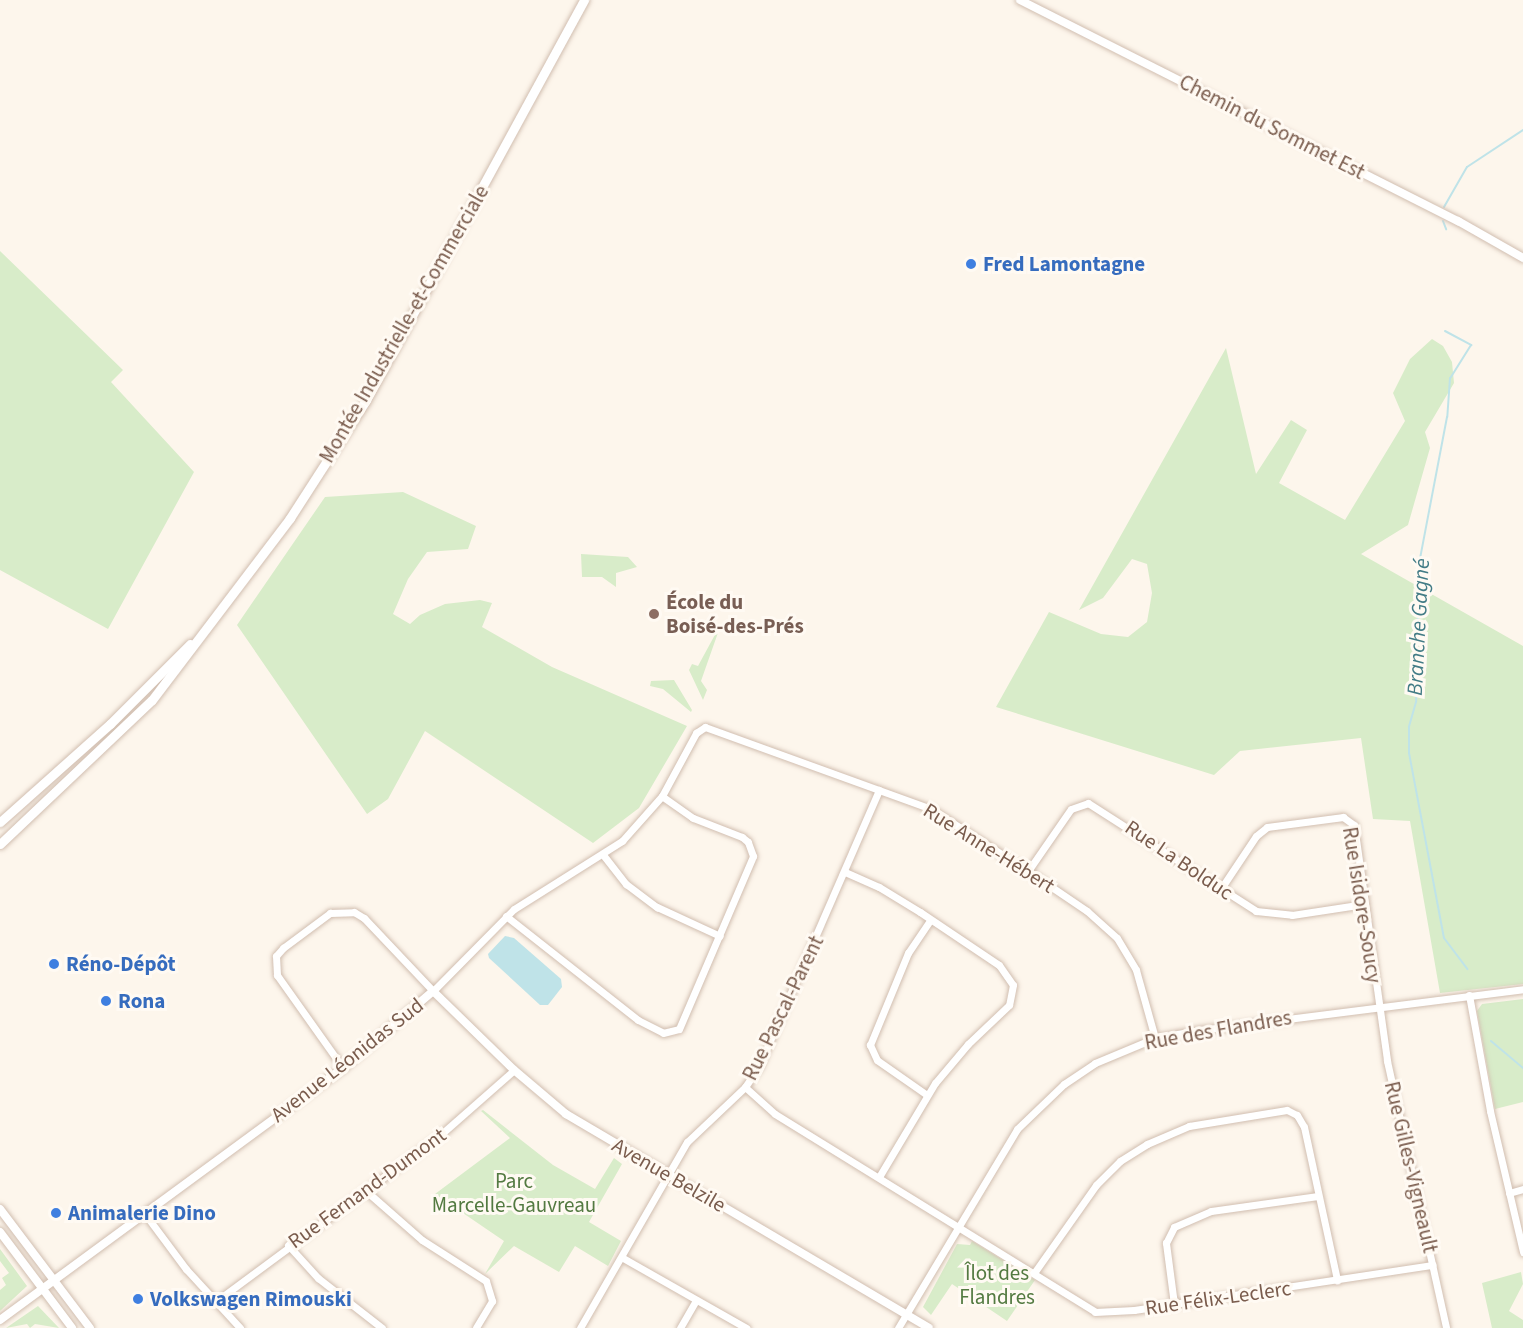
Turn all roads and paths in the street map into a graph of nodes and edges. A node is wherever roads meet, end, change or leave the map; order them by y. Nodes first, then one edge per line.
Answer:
1 (584, 0) edge
2 (1020, 0) edge
3 (1523, 258) edge
4 (200, 634) junction
5 (715, 730) joint
6 (879, 790) junction
7 (662, 796) junction
8 (0, 822) edge
9 (0, 844) edge
10 (604, 856) junction
11 (1028, 871) junction
12 (845, 872) junction
13 (1222, 887) junction
14 (1364, 904) junction
15 (506, 916) junction
16 (930, 920) junction
17 (720, 936) junction
18 (1523, 989) edge
19 (433, 991) junction
20 (1469, 995) junction
21 (1378, 1005) junction
22 (1155, 1038) junction
23 (343, 1068) junction
24 (514, 1070) junction
25 (745, 1087) junction
26 (927, 1095) junction
27 (667, 1174) junction
28 (879, 1177) junction
29 (1523, 1189) edge
30 (365, 1190) junction
31 (1509, 1193) junction
32 (1318, 1196) junction
33 (0, 1209) edge
34 (145, 1214) junction
35 (958, 1225) junction
36 (0, 1232) edge
37 (288, 1245) junction
38 (1523, 1252) edge
39 (623, 1258) junction
40 (1432, 1265) junction
41 (1034, 1273) junction
42 (1337, 1280) junction
43 (54, 1281) junction
44 (43, 1289) junction
45 (696, 1300) junction
46 (215, 1302) junction
47 (1174, 1304) junction
48 (906, 1313) junction
49 (0, 1320) edge
50 (72, 1328) edge
51 (90, 1328) edge
52 (240, 1328) edge
53 (382, 1328) edge
54 (476, 1328) edge
55 (580, 1328) edge
56 (680, 1328) edge
57 (746, 1328) edge
58 (898, 1328) edge
59 (929, 1328) edge
60 (1446, 1328) edge

1 - 4 main road, Montée Industrielle-et-Commerciale
2 - 3 street, Chemin du Sommet Est
4 - 8 main road, Montée Industrielle-et-Commerciale
4 - 9 main road, Montée Industrielle-et-Commerciale
5 - 6 street, Rue Anne-Hébert
5 - 7 street, Avenue Léonidas Sud
6 - 11 street, Rue Anne-Hébert
6 - 12 street, Rue Pascal-Parent
7 - 10 street, Avenue Léonidas Sud
7 - 17 street
10 - 15 street, Avenue Léonidas Sud
10 - 17 street
11 - 13 street, Rue La Bolduc
11 - 22 street, Rue Anne-Hébert
12 - 16 street
12 - 25 street, Rue Pascal-Parent
13 - 14 street, Rue La Bolduc
13 - 14 street, Rue Isidore-Soucy
14 - 21 street, Rue Isidore-Soucy
15 - 17 street
15 - 19 street, Avenue Léonidas Sud
16 - 26 street
16 - 26 street
18 - 20 street, Rue des Flandres
19 - 23 street, Avenue Léonidas Sud
19 - 23 street
19 - 24 street, Avenue Belzile
20 - 21 street, Rue des Flandres
20 - 31 street
21 - 22 street, Rue des Flandres
21 - 40 street, Rue Gilles-Vigneault
22 - 35 street, Rue des Flandres
23 - 34 street, Avenue Léonidas Sud
24 - 27 street, Avenue Belzile
24 - 30 street, Rue Fernand-Dumont
25 - 27 street, Rue Pascal-Parent
25 - 28 street, Rue Félix-Leclerc
26 - 28 street
27 - 39 street, Rue Pascal-Parent
27 - 48 street, Avenue Belzile
28 - 35 street, Rue Félix-Leclerc
29 - 31 street
30 - 37 street, Rue Fernand-Dumont
30 - 54 street
31 - 38 street
32 - 41 street
32 - 42 street
32 - 47 street
33 - 43 street
34 - 43 street, Avenue Léonidas Sud
34 - 46 street
35 - 41 street, Rue Félix-Leclerc
35 - 48 street, Rue des Flandres
36 - 44 street
37 - 46 street, Rue Fernand-Dumont
37 - 53 street
39 - 45 street
39 - 55 street, Rue Pascal-Parent
40 - 42 street, Rue Félix-Leclerc
40 - 60 street, Rue Gilles-Vigneault
41 - 47 street, Rue Félix-Leclerc
42 - 47 street, Rue Félix-Leclerc
43 - 44 street, Avenue Léonidas Sud
43 - 51 street
44 - 49 street, Avenue Léonidas Sud
44 - 50 street
45 - 56 street
45 - 57 street
46 - 52 street
48 - 58 street, Rue des Flandres
48 - 59 street, Avenue Belzile

